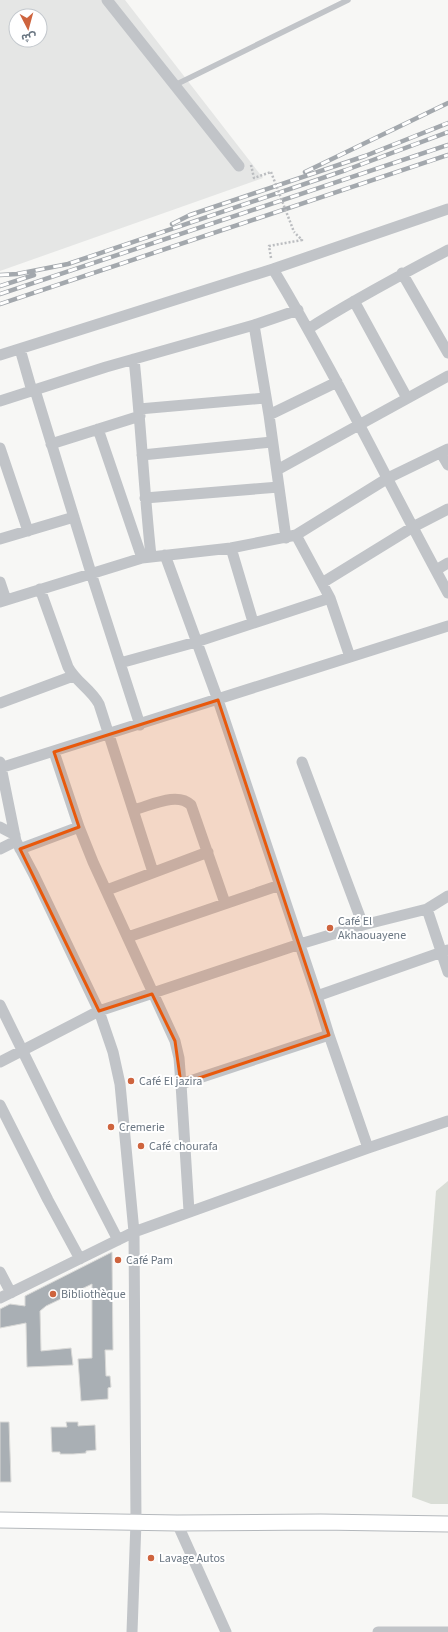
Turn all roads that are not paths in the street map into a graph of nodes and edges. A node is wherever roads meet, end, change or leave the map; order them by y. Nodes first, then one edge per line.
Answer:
1 (107, 0) edge
2 (348, 0) edge
3 (175, 85) junction
4 (239, 166) dead end
5 (448, 209) edge
6 (448, 251) edge
7 (273, 269) junction
8 (402, 273) junction
9 (354, 302) junction
10 (298, 310) junction
11 (254, 325) junction
12 (308, 329) junction
13 (20, 349) junction
14 (448, 353) edge
15 (0, 355) edge
16 (134, 359) junction
17 (448, 376) edge
18 (337, 382) junction
19 (34, 390) junction
20 (265, 398) junction
21 (407, 398) junction
22 (0, 402) edge
23 (139, 413) junction
24 (269, 415) junction
25 (360, 425) junction
26 (98, 429) junction
27 (272, 442) junction
28 (51, 444) junction
29 (0, 448) edge
30 (444, 451) edge
31 (142, 455) junction
32 (448, 465) edge
33 (277, 470) junction
34 (388, 478) junction
35 (279, 487) junction
36 (145, 498) junction
37 (448, 509) edge
38 (74, 517) junction
39 (413, 527) junction
40 (28, 531) junction
41 (291, 536) junction
42 (0, 539) edge
43 (231, 548) junction
44 (165, 555) junction
45 (147, 557) junction
46 (448, 563) edge
47 (436, 570) junction
48 (91, 573) junction
49 (0, 582) edge
50 (322, 583) junction
51 (40, 589) junction
52 (448, 593) edge
53 (330, 598) junction
54 (3, 601) edge
55 (253, 622) junction
56 (448, 626) edge
57 (196, 642) junction
58 (350, 657) junction
59 (120, 663) junction
60 (73, 676) junction
61 (218, 700) junction
62 (0, 703) edge
63 (140, 725) junction
64 (109, 735) junction
65 (54, 752) junction
66 (302, 762) dead end
67 (1, 766) edge
68 (133, 810) junction
69 (0, 827) edge
70 (79, 827) junction
71 (17, 842) junction
72 (0, 850) edge
73 (208, 852) junction
74 (153, 872) junction
75 (280, 884) junction
76 (107, 890) junction
77 (448, 896) edge
78 (225, 903) junction
79 (427, 909) junction
80 (363, 924) junction
81 (128, 937) junction
82 (300, 944) junction
83 (444, 951) edge
84 (448, 972) edge
85 (152, 994) junction
86 (317, 996) junction
87 (0, 1005) edge
88 (99, 1011) junction
89 (329, 1035) junction
90 (23, 1051) junction
91 (0, 1062) edge
92 (181, 1084) junction
93 (0, 1105) edge
94 (448, 1121) edge
95 (368, 1148) junction
96 (189, 1211) junction
97 (134, 1232) junction
98 (118, 1240) junction
99 (80, 1259) junction
100 (0, 1272) edge
101 (11, 1293) junction
102 (0, 1298) edge
103 (0, 1520) edge
104 (136, 1522) junction
105 (177, 1523) junction
106 (448, 1524) edge
107 (132, 1632) edge
108 (226, 1632) edge
109 (378, 1632) edge
110 (448, 1632) edge

1 - 3 street
2 - 3 lane
3 - 4 street
5 - 7 street
6 - 8 street
7 - 10 street
7 - 13 street
8 - 9 street
8 - 14 street
9 - 12 street
9 - 21 street
10 - 11 street
10 - 12 street
11 - 16 street
11 - 20 street
12 - 18 street
13 - 15 street
13 - 19 street
16 - 19 street
16 - 23 street
17 - 21 street
18 - 24 street
18 - 25 street
19 - 22 street
19 - 28 street
20 - 23 street
20 - 24 street
21 - 25 street
23 - 26 street
23 - 31 street
24 - 27 street
25 - 33 street
25 - 34 street
26 - 28 street
26 - 45 street
27 - 31 street
27 - 33 street
28 - 38 street
29 - 40 street
30 - 32 street
30 - 34 street
31 - 36 street
33 - 35 street
34 - 39 street
34 - 41 street
35 - 36 street
35 - 41 street
36 - 45 street
37 - 39 street
38 - 40 street
38 - 48 street
39 - 47 street
39 - 50 street
40 - 42 street
41 - 43 street
41 - 50 street
43 - 44 street
43 - 55 street
44 - 45 street
44 - 57 street
45 - 48 street
46 - 47 street
47 - 52 street
48 - 51 street
48 - 59 street
49 - 54 street
50 - 53 street
51 - 54 street
51 - 60 street
53 - 55 street
53 - 58 street
55 - 57 street
56 - 58 street
57 - 59 street
57 - 61 street
58 - 61 street
59 - 63 street
60 - 62 street
60 - 64 street
61 - 63 street
61 - 75 street
63 - 64 street
64 - 65 street
64 - 68 street
65 - 67 street
65 - 70 street
66 - 80 street
67 - 71 street
68 - 73 street
68 - 74 street
69 - 71 street
70 - 71 street
70 - 76 street
71 - 72 street
71 - 88 street
73 - 74 street
73 - 78 street
74 - 76 street
75 - 78 street
75 - 82 street
76 - 81 street
77 - 79 street
78 - 81 street
79 - 80 street
79 - 83 street
80 - 82 street
81 - 85 street
82 - 85 street
82 - 86 street
83 - 84 street
83 - 86 street
85 - 88 street
85 - 92 street
86 - 89 street
87 - 90 street
88 - 90 street
88 - 97 street
89 - 92 street
89 - 95 street
90 - 91 street
90 - 98 street
92 - 96 street
93 - 99 street
94 - 95 street
95 - 96 street
96 - 97 street
97 - 98 street
97 - 104 street
98 - 99 street
99 - 101 street
100 - 101 street
101 - 102 street
103 - 104 main road
104 - 105 main road
104 - 107 street
105 - 106 main road
105 - 108 street
109 - 110 street

